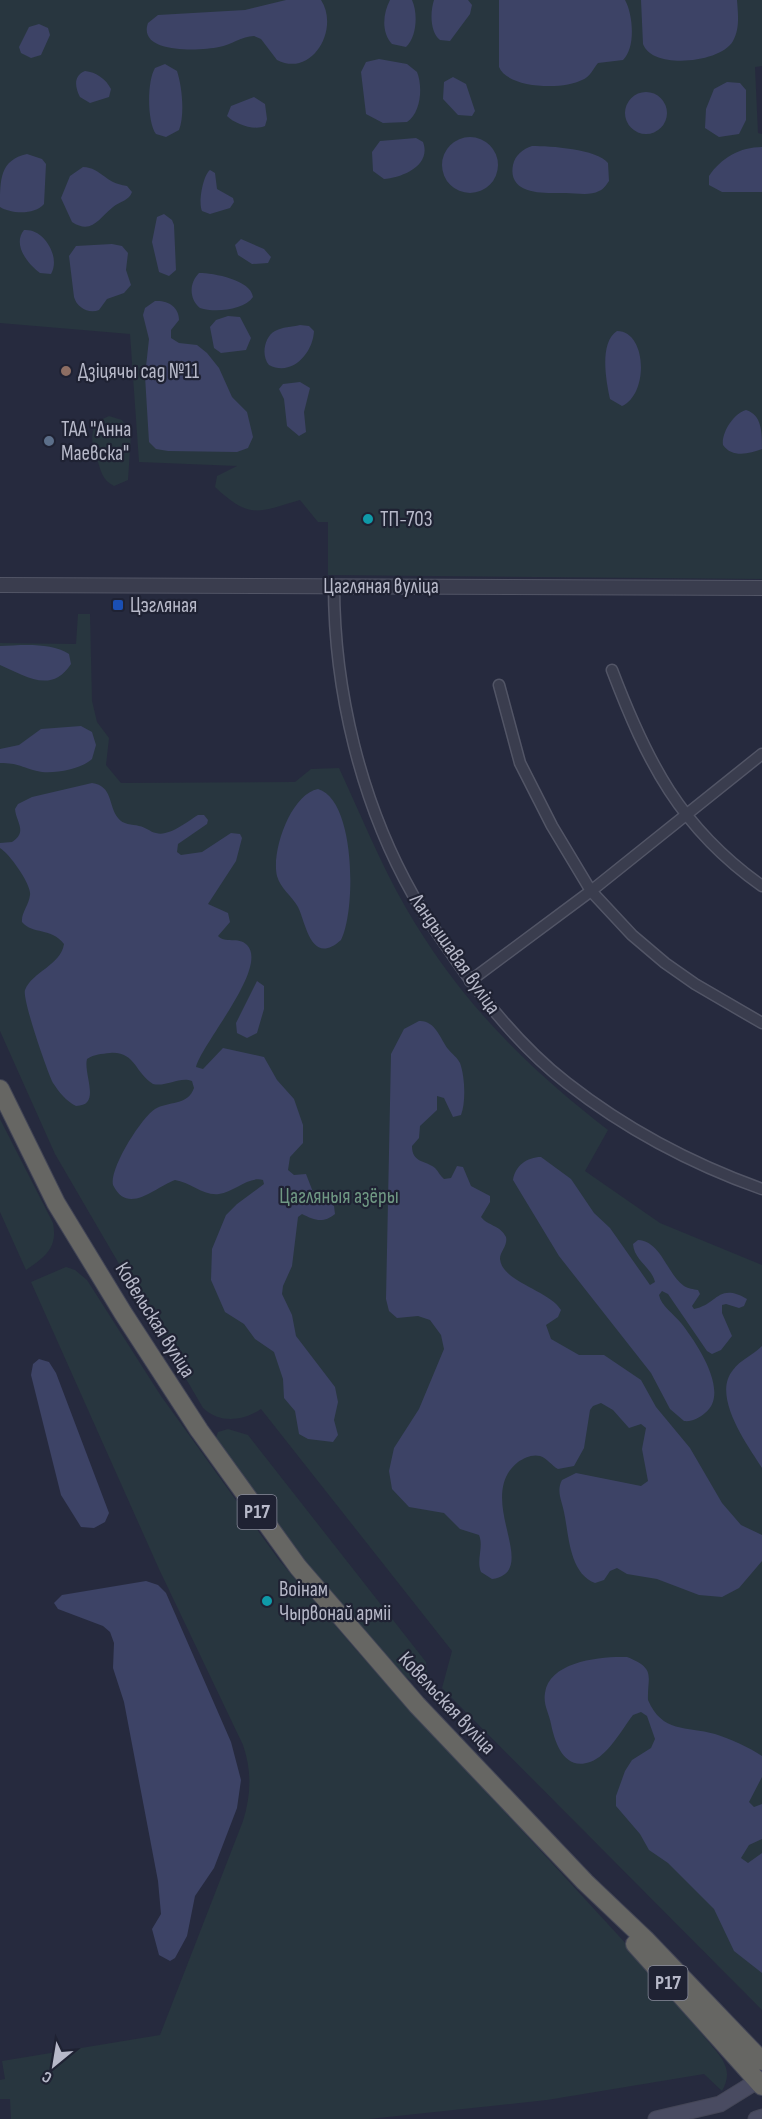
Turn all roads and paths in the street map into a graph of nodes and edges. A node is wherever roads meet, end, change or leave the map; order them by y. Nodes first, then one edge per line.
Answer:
1 (0, 585) edge
2 (334, 585) junction
3 (762, 588) edge
4 (612, 670) dead end
5 (499, 685) dead end
6 (762, 754) edge
7 (685, 815) junction
8 (762, 886) edge
9 (591, 891) junction
10 (470, 981) junction
11 (762, 1023) edge
12 (0, 1089) edge
13 (762, 1189) edge
14 (585, 1882) junction
15 (762, 2061) edge
16 (760, 2082) edge
17 (762, 2117) edge
18 (656, 2119) edge
19 (756, 2119) edge

1 - 2 street, Цагляная вуліца
2 - 3 street, Цагляная вуліца
2 - 10 street, Ландышавая вуліца
4 - 7 street
5 - 9 street
6 - 7 street
7 - 8 street
7 - 9 street
9 - 10 street
9 - 11 street
10 - 13 street, Ландышавая вуліца
12 - 14 highway, Ковельская вуліца / Р17
14 - 15 highway, Ковельская вуліца / Р17
14 - 16 highway, Р17
16 - 18 main road
17 - 19 main road

